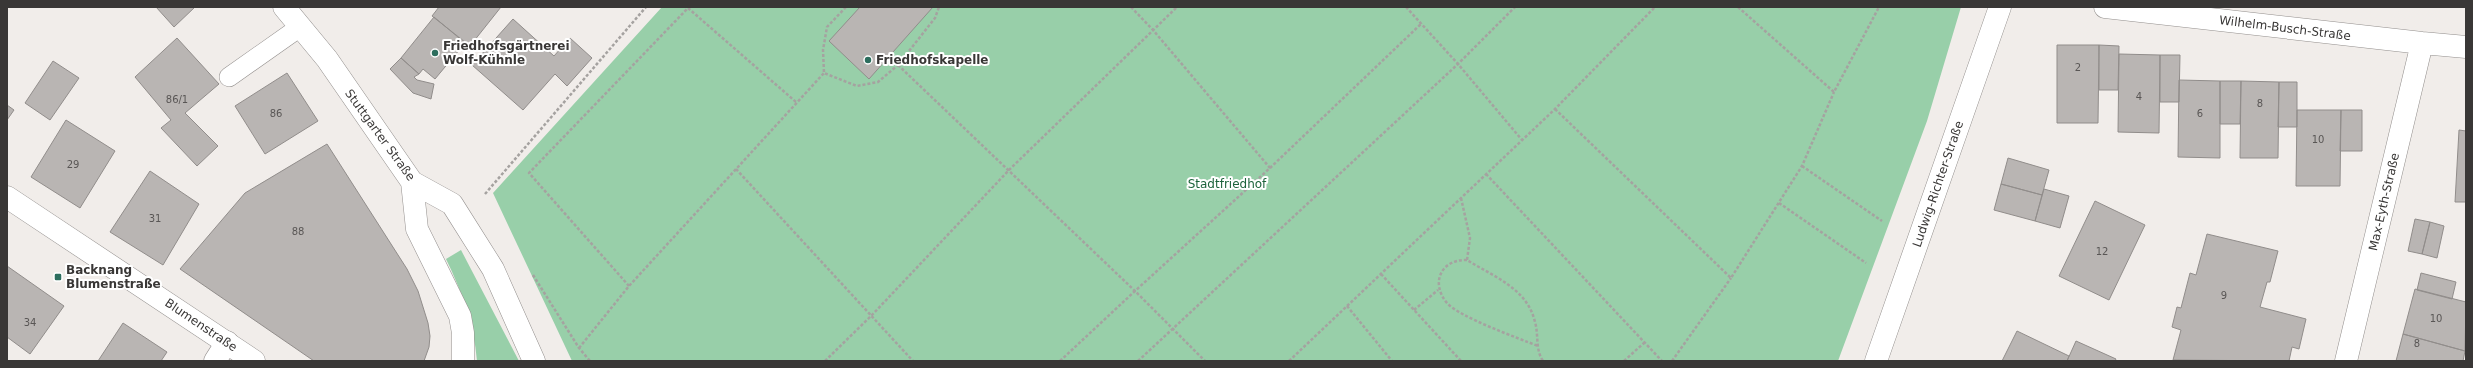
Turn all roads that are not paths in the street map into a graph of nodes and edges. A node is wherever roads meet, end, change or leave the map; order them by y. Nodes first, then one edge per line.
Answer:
1 (284, 7) edge
2 (2000, 7) edge
3 (2105, 7) edge
4 (300, 27) junction
5 (2422, 43) junction
6 (2466, 46) edge
7 (229, 77) dead end
8 (412, 182) junction
9 (7, 197) edge
10 (227, 342) junction
11 (215, 361) edge
12 (254, 361) edge
13 (463, 361) edge
14 (534, 361) edge
15 (1876, 361) edge
16 (2346, 361) edge

1 - 4 street, Stuttgarter Straße
2 - 15 street, Ludwig-Richter-Straße
3 - 5 street, Wilhelm-Busch-Straße
4 - 7 lane
4 - 8 street, Stuttgarter Straße
5 - 6 street, Wilhelm-Busch-Straße
5 - 16 street, Max-Eyth-Straße
8 - 13 street
8 - 14 street, Stuttgarter Straße
9 - 10 street, Blumenstraße
10 - 11 street
10 - 12 street, Blumenstraße

